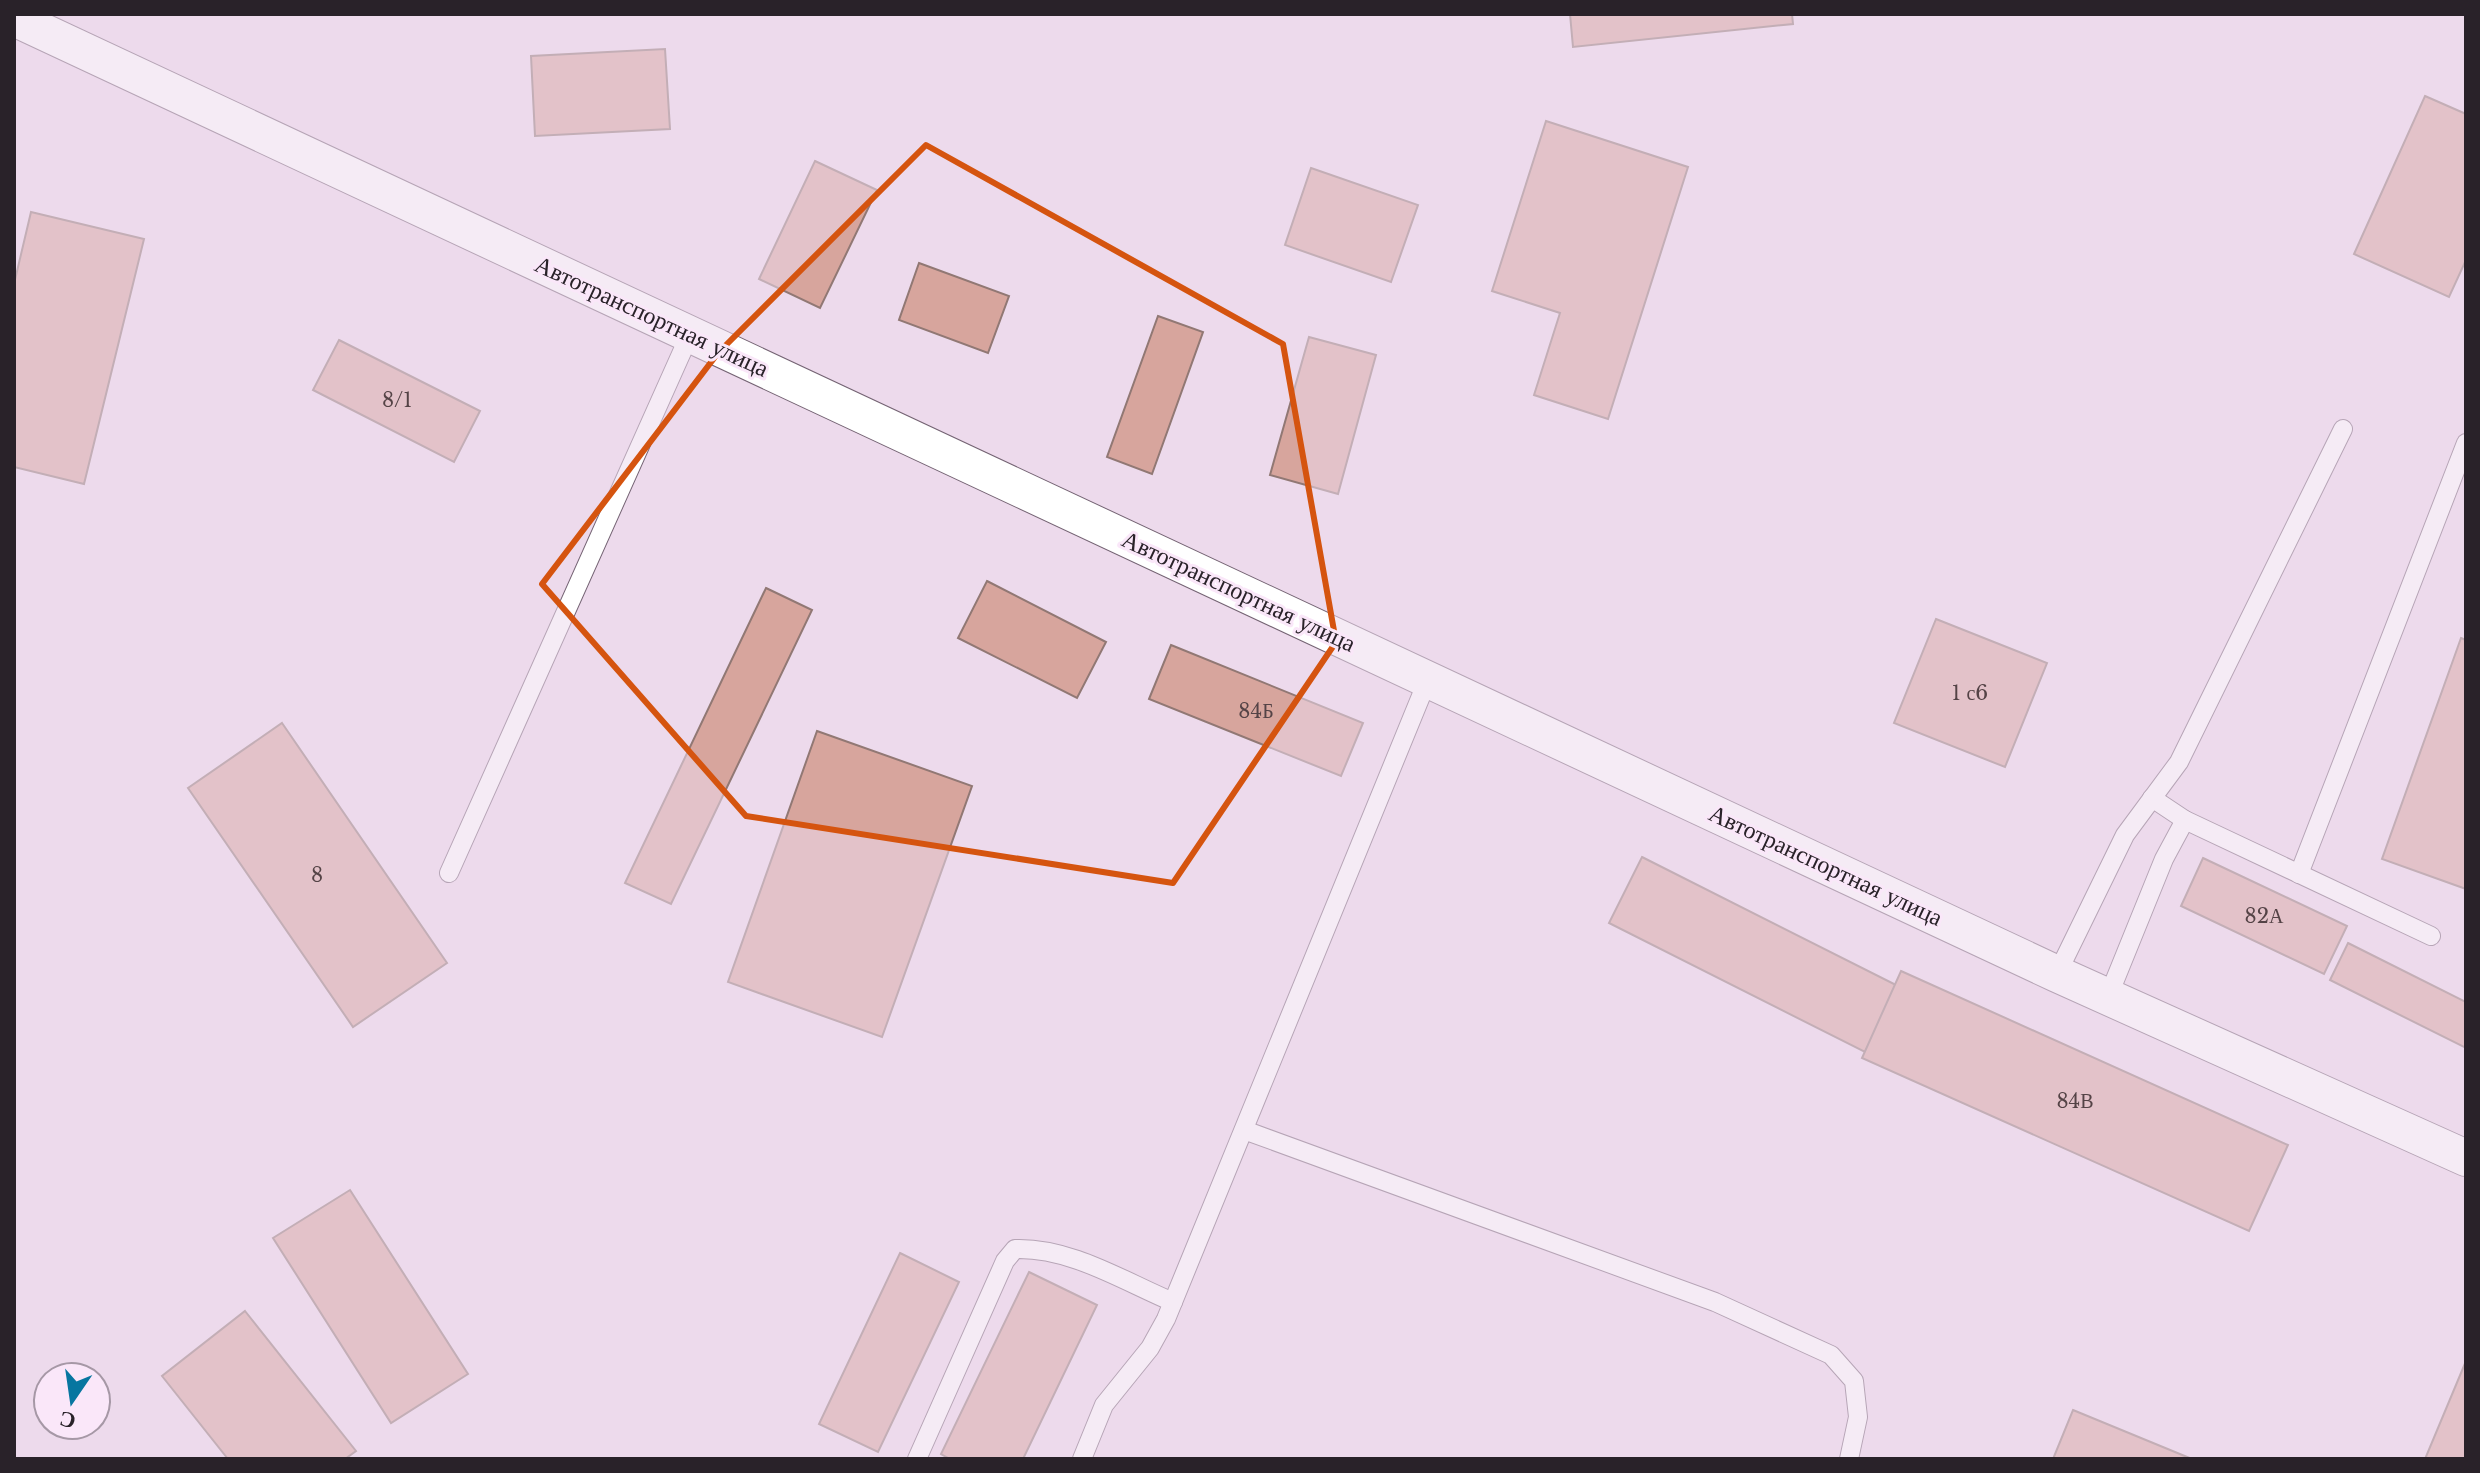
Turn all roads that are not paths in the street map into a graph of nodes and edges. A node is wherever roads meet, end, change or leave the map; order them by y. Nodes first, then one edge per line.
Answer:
1 (14, 18) edge
2 (690, 334) junction
3 (2343, 429) dead end
4 (2466, 443) edge
5 (1428, 679) junction
6 (2152, 798) junction
7 (2185, 820) junction
8 (449, 873) dead end
9 (2299, 874) junction
10 (2431, 936) dead end
11 (2057, 974) junction
12 (2108, 997) junction
13 (1244, 1130) junction
14 (2466, 1158) edge
15 (1173, 1302) junction
16 (917, 1459) edge
17 (1082, 1459) edge
18 (1849, 1459) edge

1 - 2 street, Автотранспортная улица
2 - 5 street, Автотранспортная улица
2 - 8 lane
3 - 6 lane
4 - 9 lane
5 - 11 street, Автотранспортная улица
5 - 13 lane
6 - 7 lane
6 - 11 lane
7 - 9 lane
7 - 12 lane
9 - 10 lane
11 - 12 street, Автотранспортная улица
12 - 14 street, Автотранспортная улица
13 - 15 lane
13 - 18 lane
15 - 16 lane
15 - 17 lane

